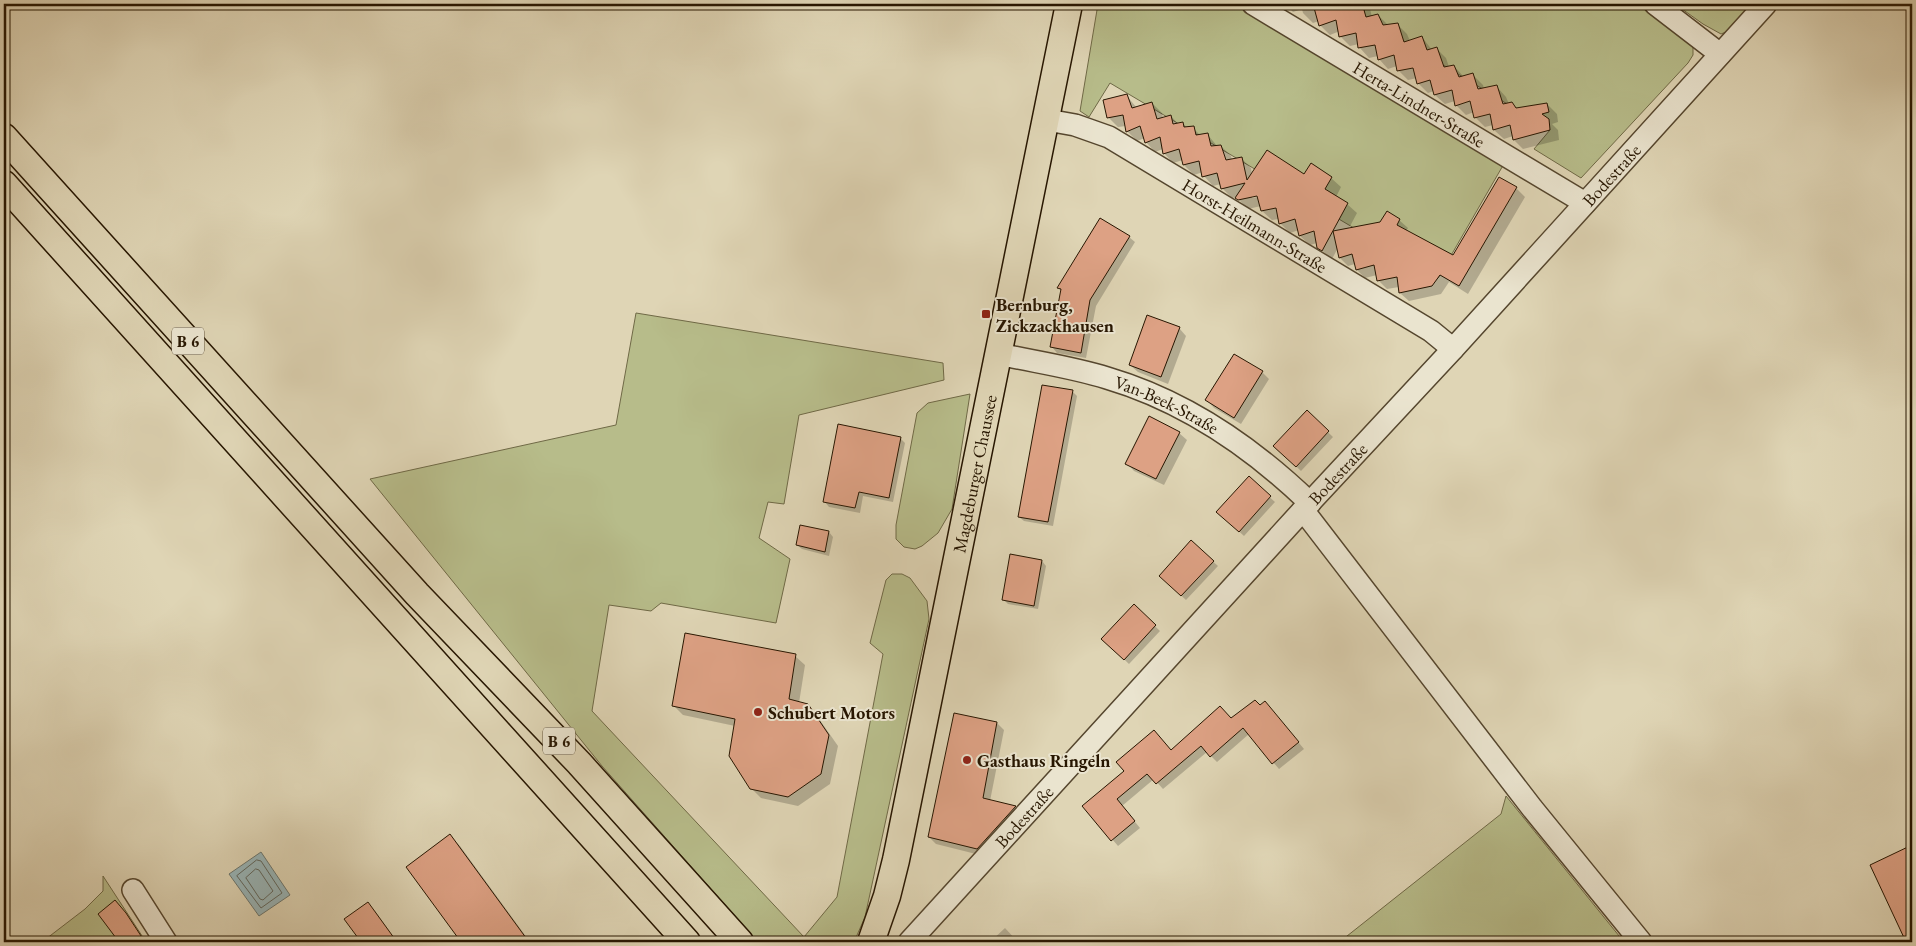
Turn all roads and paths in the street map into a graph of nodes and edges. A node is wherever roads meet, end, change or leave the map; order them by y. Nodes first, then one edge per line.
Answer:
1 (1069, 4) edge
2 (1253, 4) edge
3 (1656, 4) edge
4 (1766, 4) edge
5 (1720, 54) junction
6 (1047, 120) junction
7 (4, 137) edge
8 (4, 184) edge
9 (1585, 203) junction
10 (1453, 349) junction
11 (999, 354) junction
12 (1306, 506) junction
13 (133, 890) dead end
14 (166, 942) edge
15 (687, 942) edge
16 (740, 942) edge
17 (870, 942) edge
18 (909, 942) edge
19 (1641, 942) edge

1 - 6 main road, Magdeburger Chaussee
2 - 9 street, Herta-Lindner-Straße
3 - 5 street
4 - 5 street, Bodestraße
5 - 9 street, Bodestraße
6 - 10 street, Horst-Heilmann-Straße
6 - 11 main road, Magdeburger Chaussee
7 - 16 main road, B 6
8 - 15 main road, B 6
9 - 10 street, Bodestraße
10 - 12 street, Bodestraße
11 - 12 street, Van-Beek-Straße
11 - 17 main road, Magdeburger Chaussee
12 - 18 street, Bodestraße
12 - 19 street, Van-Beek-Straße
13 - 14 street

